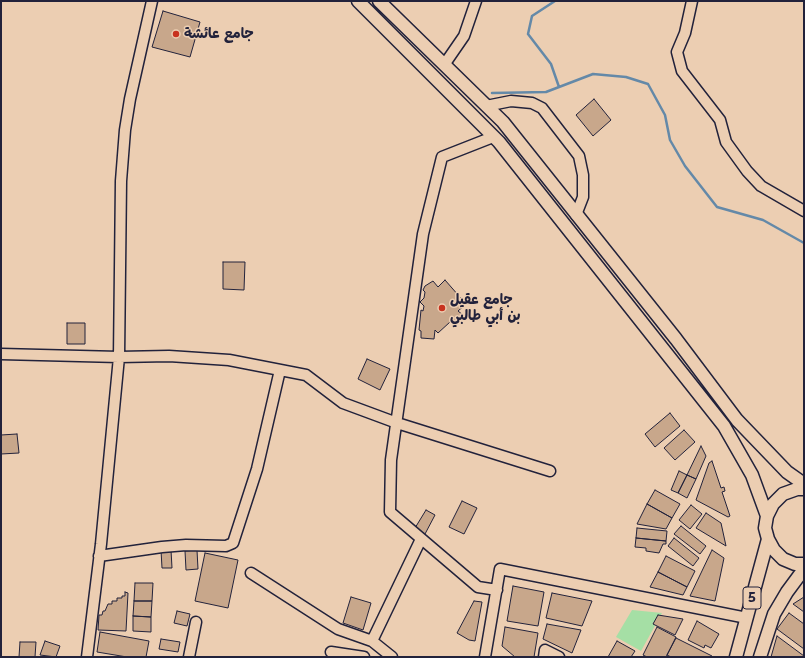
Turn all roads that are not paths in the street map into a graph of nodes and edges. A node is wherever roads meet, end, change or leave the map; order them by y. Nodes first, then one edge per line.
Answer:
1 (152, 1) edge
2 (358, 1) edge
3 (379, 1) edge
4 (476, 1) edge
5 (692, 1) edge
6 (444, 65) junction
7 (486, 106) junction
8 (493, 137) junction
9 (804, 211) edge
10 (576, 215) junction
11 (1, 354) edge
12 (119, 357) junction
13 (280, 370) junction
14 (396, 423) junction
15 (550, 471) dead end
16 (804, 484) edge
17 (804, 489) edge
18 (767, 516) junction
19 (421, 539) junction
20 (768, 539) junction
21 (99, 556) junction
22 (804, 564) edge
23 (804, 569) edge
24 (251, 574) dead end
25 (497, 590) junction
26 (747, 618) junction
27 (196, 622) dead end
28 (372, 641) junction
29 (331, 652) dead end
30 (87, 657) edge
31 (189, 657) edge
32 (364, 657) edge
33 (392, 657) edge
34 (485, 657) edge
35 (544, 657) edge
36 (559, 657) edge
37 (736, 657) edge
38 (760, 657) edge

1 - 12 street
2 - 8 main road
3 - 6 main road
4 - 6 street
5 - 9 street
6 - 7 main road
7 - 10 main road
7 - 10 street
8 - 14 street
8 - 18 main road
10 - 16 main road
11 - 12 street
12 - 13 street
12 - 21 street
13 - 14 street
13 - 21 street
14 - 15 street
14 - 19 street
17 - 18 main road
18 - 20 main road
19 - 25 street
19 - 28 street
20 - 22 main road
20 - 26 main road, 5
21 - 30 street
23 - 38 main road, 5
24 - 28 street
25 - 26 street
25 - 34 street
26 - 37 main road, 5
27 - 31 street
28 - 33 street
29 - 32 street
35 - 36 street

